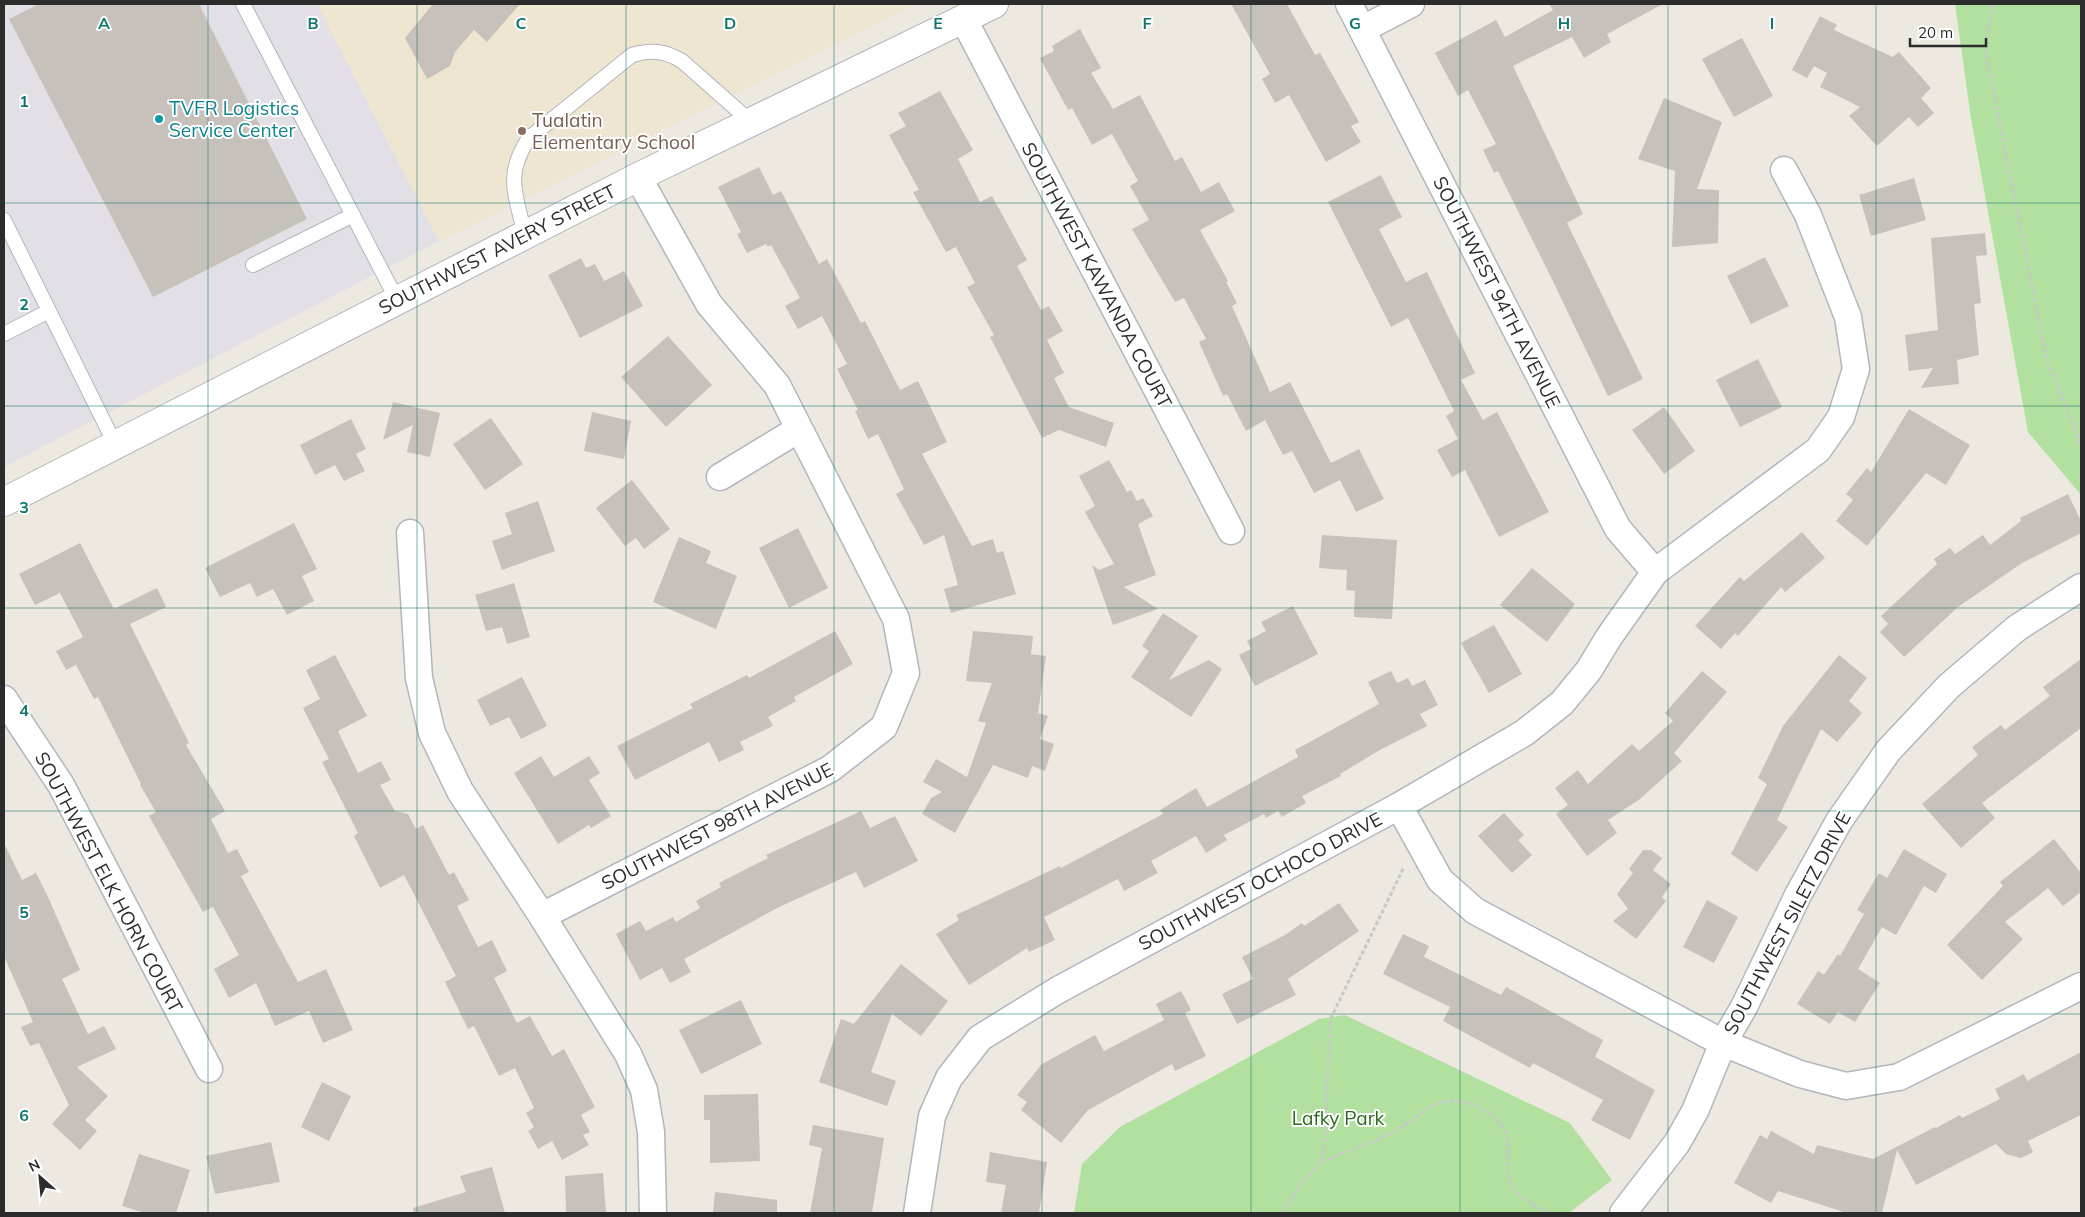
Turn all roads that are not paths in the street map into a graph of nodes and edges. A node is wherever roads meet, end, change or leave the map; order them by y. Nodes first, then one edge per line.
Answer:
1 (243, 4) edge
2 (994, 4) edge
3 (1349, 4) edge
4 (1411, 4) edge
5 (964, 20) junction
6 (1363, 29) junction
7 (752, 122) junction
8 (1784, 170) dead end
9 (638, 177) junction
10 (353, 215) junction
11 (4, 220) edge
12 (525, 235) junction
13 (253, 265) dead end
14 (397, 300) junction
15 (49, 311) junction
16 (4, 334) edge
17 (799, 429) junction
18 (116, 444) junction
19 (720, 476) dead end
20 (4, 502) edge
21 (1231, 531) dead end
22 (410, 533) dead end
23 (1655, 572) junction
24 (2081, 587) edge
25 (4, 699) edge
26 (1399, 806) junction
27 (542, 916) junction
28 (2081, 986) edge
29 (1723, 1043) junction
30 (209, 1069) dead end
31 (653, 1213) edge
32 (918, 1213) edge
33 (1623, 1213) edge

1 - 10 lane
2 - 5 main road, SOUTHWEST AVERY STREET
3 - 6 street, SOUTHWEST 94TH AVENUE
4 - 6 street
5 - 7 main road, SOUTHWEST AVERY STREET
5 - 21 street, SOUTHWEST KAWANDA COURT
6 - 23 street, SOUTHWEST 94TH AVENUE
7 - 9 main road, SOUTHWEST AVERY STREET
7 - 12 lane
8 - 23 street, SOUTHWEST OCHOCO DRIVE
9 - 12 main road, SOUTHWEST AVERY STREET
9 - 17 street, SOUTHWEST 98TH AVENUE
10 - 13 lane
10 - 14 lane
11 - 15 lane
12 - 14 main road, SOUTHWEST AVERY STREET
14 - 18 main road, SOUTHWEST AVERY STREET
15 - 16 lane
15 - 18 lane
17 - 19 street
17 - 27 street, SOUTHWEST 98TH AVENUE
18 - 20 main road, SOUTHWEST AVERY STREET
22 - 27 street
23 - 26 street, SOUTHWEST OCHOCO DRIVE
24 - 29 street, SOUTHWEST SILETZ DRIVE
25 - 30 street, SOUTHWEST ELK HORN COURT
26 - 29 street
26 - 32 street, SOUTHWEST OCHOCO DRIVE
27 - 31 street
28 - 29 street
29 - 33 street, SOUTHWEST SILETZ DRIVE

